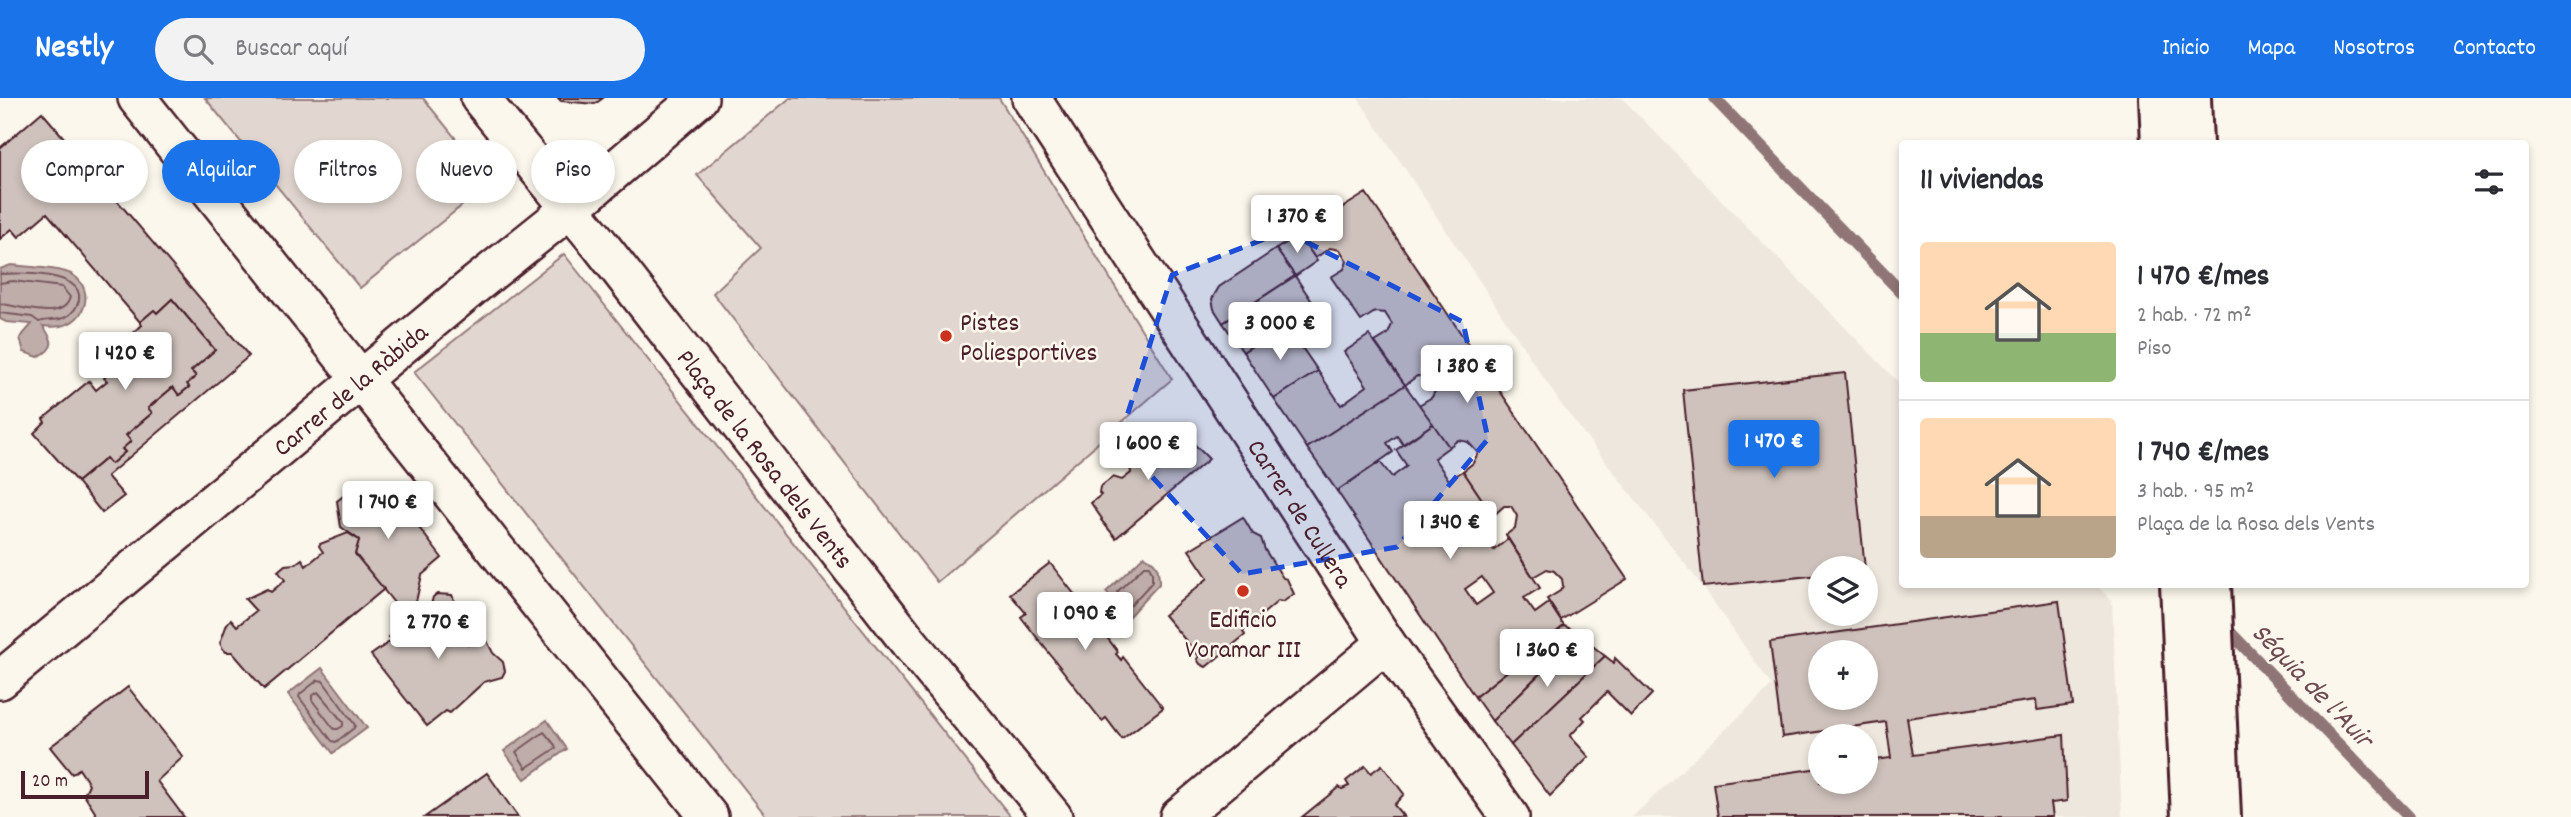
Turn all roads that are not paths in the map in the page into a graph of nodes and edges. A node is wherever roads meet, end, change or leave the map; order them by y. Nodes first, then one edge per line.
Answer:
1 (137, 98) edge
2 (480, 98) edge
3 (699, 98) edge
4 (1031, 98) edge
5 (2159, 98) edge
6 (2191, 98) edge
7 (2161, 140) edge
8 (2193, 140) edge
9 (571, 208) junction
10 (360, 379) junction
11 (2180, 588) edge
12 (2211, 588) edge
13 (1386, 643) junction
14 (0, 680) edge
15 (709, 817) edge
16 (1053, 817) edge
17 (1180, 817) edge
18 (1510, 817) edge
19 (2191, 817) edge
20 (2221, 817) edge

1 - 10 street
2 - 9 street, Plaça de la Rosa dels Vents
3 - 9 street, Carrer de la Ràbida
4 - 13 street, Carrer de Cullera
5 - 7 main road
6 - 8 main road
9 - 10 street, Carrer de la Ràbida
9 - 16 street, Plaça de la Rosa dels Vents
10 - 14 street, Carrer de la Ràbida
10 - 15 street
11 - 19 main road
12 - 20 main road
13 - 17 street
13 - 18 street, Carrer de Cullera

